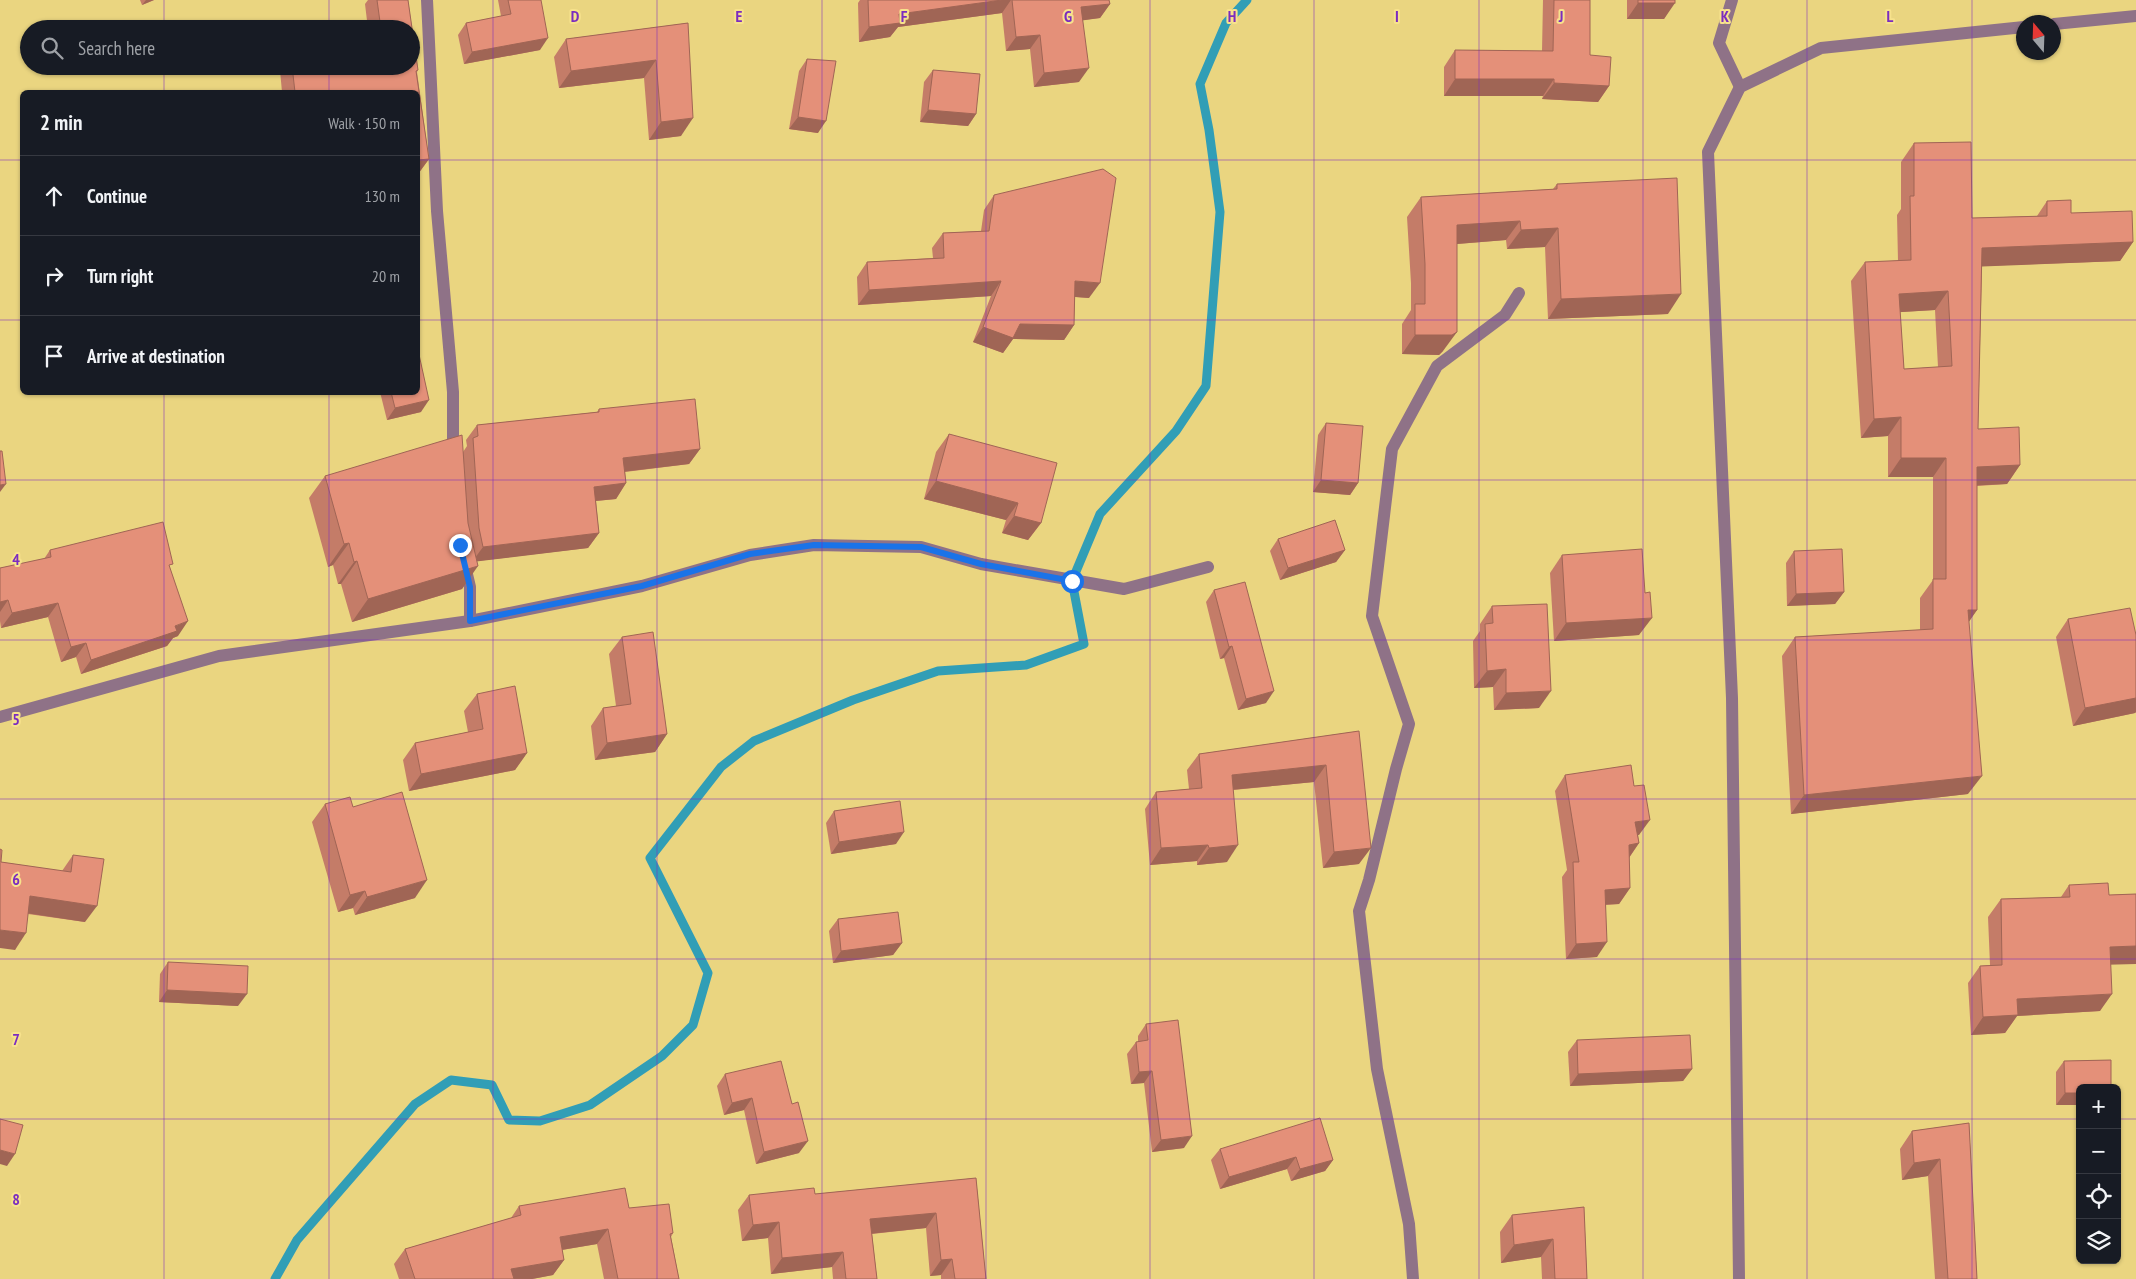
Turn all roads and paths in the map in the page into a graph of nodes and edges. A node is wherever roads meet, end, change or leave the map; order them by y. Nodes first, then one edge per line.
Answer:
1 (427, 0) edge
2 (1732, 0) edge
3 (2136, 16) edge
4 (2061, 23) edge
5 (2016, 28) edge
6 (1740, 87) junction
7 (1519, 293) dead end
8 (1208, 567) dead end
9 (470, 621) junction
10 (0, 717) edge
11 (1413, 1279) edge
12 (1739, 1279) edge

1 - 9 street
2 - 6 street
3 - 4 street
5 - 6 street
6 - 12 street
7 - 11 street
8 - 9 street
9 - 10 street

